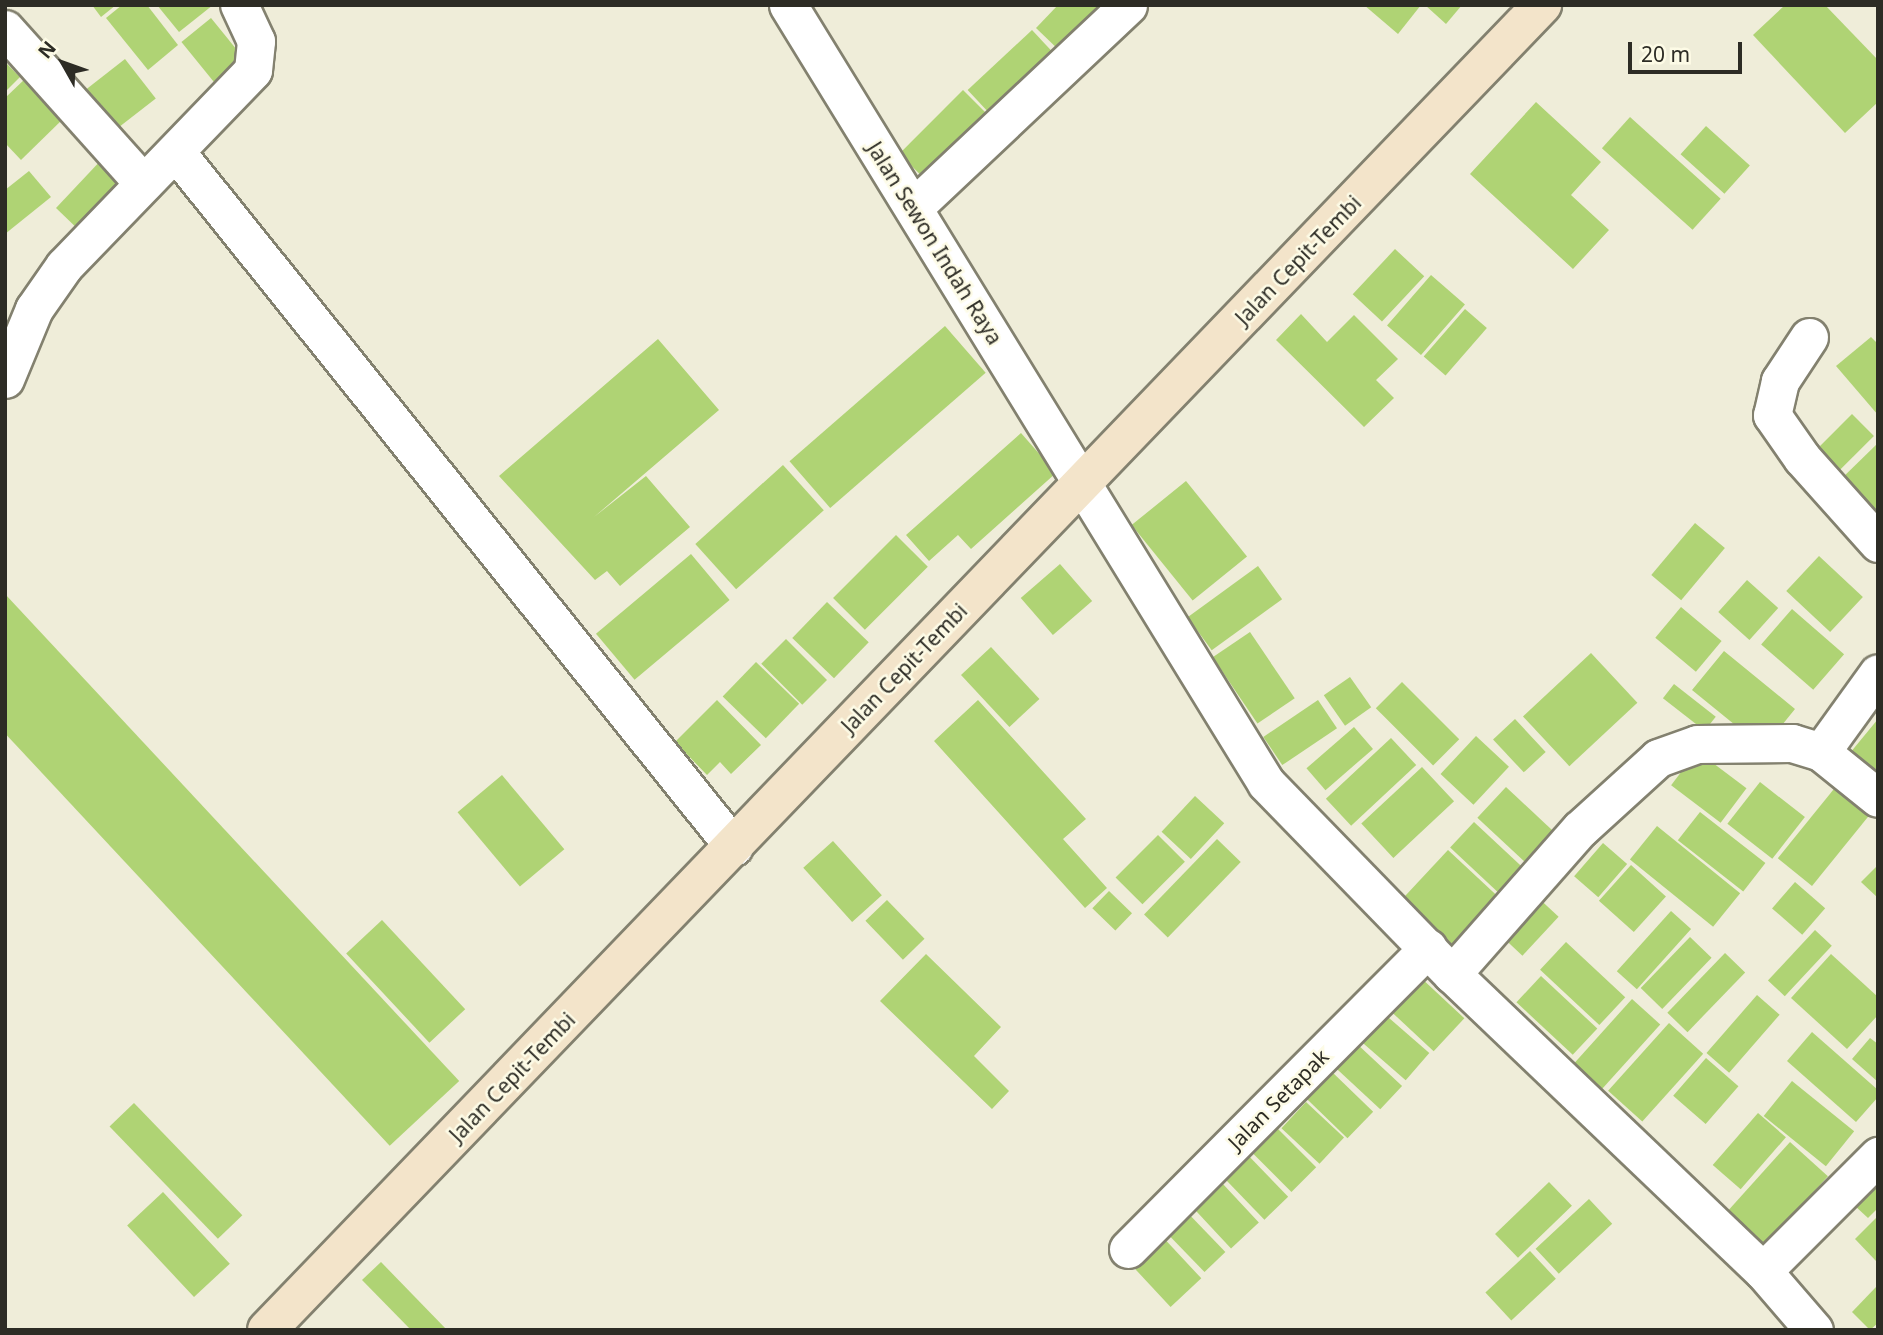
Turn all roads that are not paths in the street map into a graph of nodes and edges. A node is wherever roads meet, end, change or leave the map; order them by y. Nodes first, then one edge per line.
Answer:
1 (239, 5) edge
2 (788, 5) edge
3 (1128, 5) edge
4 (1542, 5) edge
5 (5, 29) edge
6 (176, 152) junction
7 (143, 183) junction
8 (914, 207) junction
9 (1810, 337) dead end
10 (5, 379) edge
11 (1082, 481) junction
12 (1878, 543) edge
13 (1878, 673) edge
14 (1821, 752) junction
15 (1878, 798) edge
16 (734, 848) junction
17 (1440, 961) junction
18 (1878, 1156) edge
19 (1128, 1249) dead end
20 (1763, 1271) junction
21 (267, 1330) edge
22 (1814, 1330) edge

1 - 6 street
2 - 8 street, Jalan Sewon Indah Raya
3 - 8 street
4 - 11 main road, Jalan Cepit-Tembi
5 - 7 street
6 - 7 street
6 - 16 street
7 - 10 street
8 - 11 street, Jalan Sewon Indah Raya
9 - 12 street
11 - 16 main road, Jalan Cepit-Tembi
11 - 17 street, Jalan Sewon Indah Raya
13 - 14 street
14 - 15 street
14 - 17 street, Jalan Setapak
16 - 21 main road, Jalan Cepit-Tembi
17 - 19 street, Jalan Setapak
17 - 20 street, Jalan Sewon Indah Raya
18 - 20 street
20 - 22 street, Jalan Sewon Indah Raya

